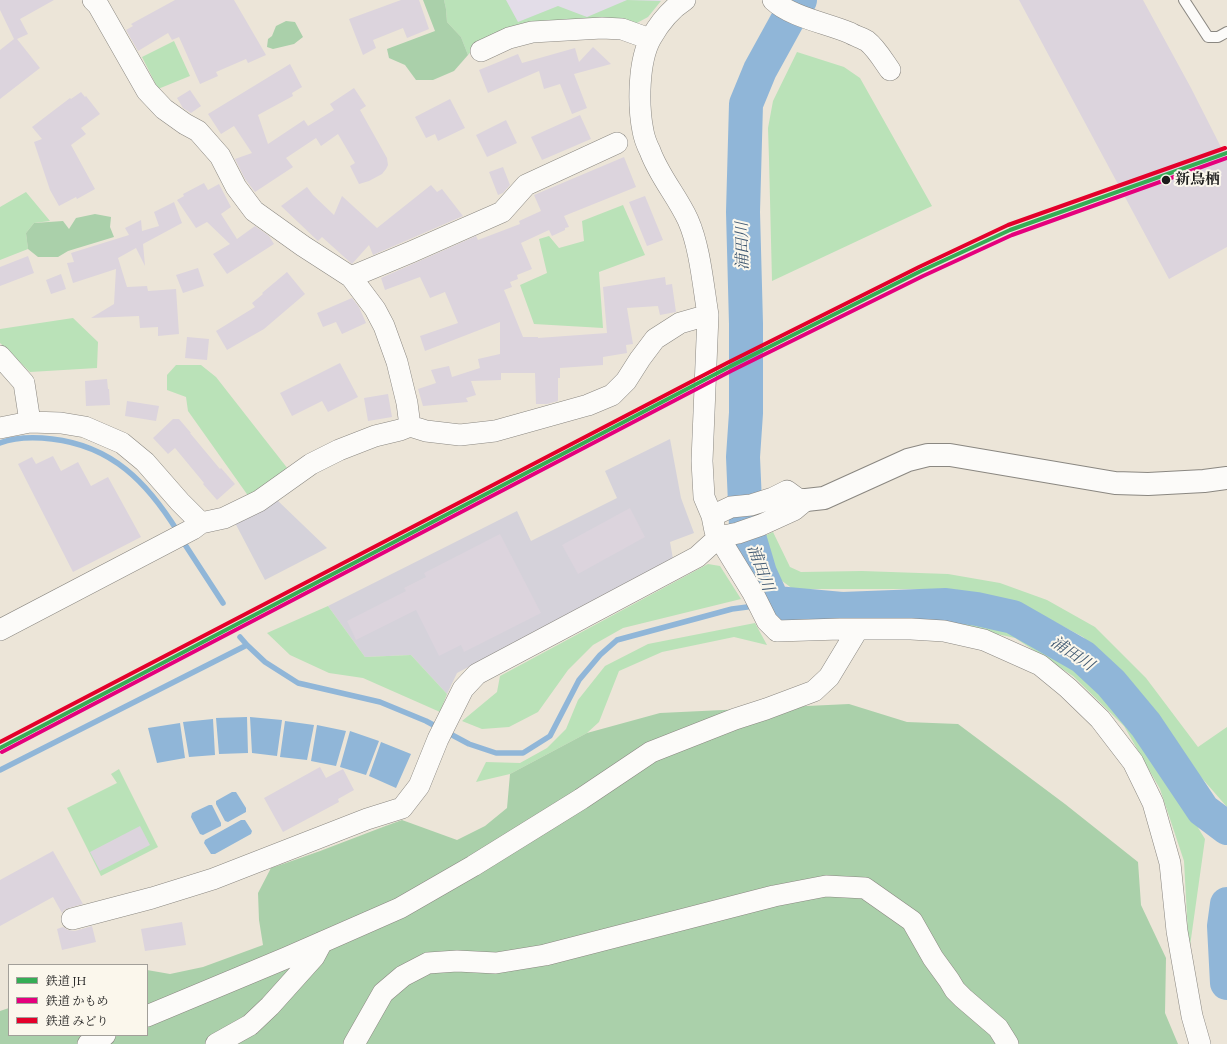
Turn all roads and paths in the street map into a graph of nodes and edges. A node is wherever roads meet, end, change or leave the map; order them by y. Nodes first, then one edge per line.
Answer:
1 (93, 0) edge
2 (685, 0) edge
3 (1184, 0) edge
4 (775, 2) edge
5 (1227, 32) edge
6 (650, 39) junction
7 (481, 51) dead end
8 (890, 70) dead end
9 (617, 143) dead end
10 (351, 277) junction
11 (708, 315) junction
12 (0, 356) edge
13 (30, 422) junction
14 (410, 426) junction
15 (0, 428) edge
16 (1227, 478) edge
17 (806, 500) junction
18 (721, 512) junction
19 (197, 526) junction
20 (728, 535) junction
21 (858, 629) junction
22 (0, 630) edge
23 (72, 919) dead end
24 (322, 942) junction
25 (148, 1016) edge
26 (103, 1036) edge
27 (88, 1044) edge
28 (216, 1044) edge
29 (354, 1044) edge
30 (1008, 1044) edge
31 (1200, 1044) edge

1 - 10 street
2 - 6 street
3 - 5 lane
4 - 8 street
6 - 7 street
6 - 11 street
9 - 10 street
10 - 14 street
11 - 14 street
11 - 18 street
12 - 13 street
13 - 15 street
13 - 19 street
14 - 19 street
16 - 17 street
17 - 18 street
17 - 20 street
18 - 20 street
19 - 22 street
20 - 21 street
20 - 23 street
21 - 24 street
21 - 31 street
24 - 25 street
24 - 28 street
26 - 27 street
29 - 30 street

